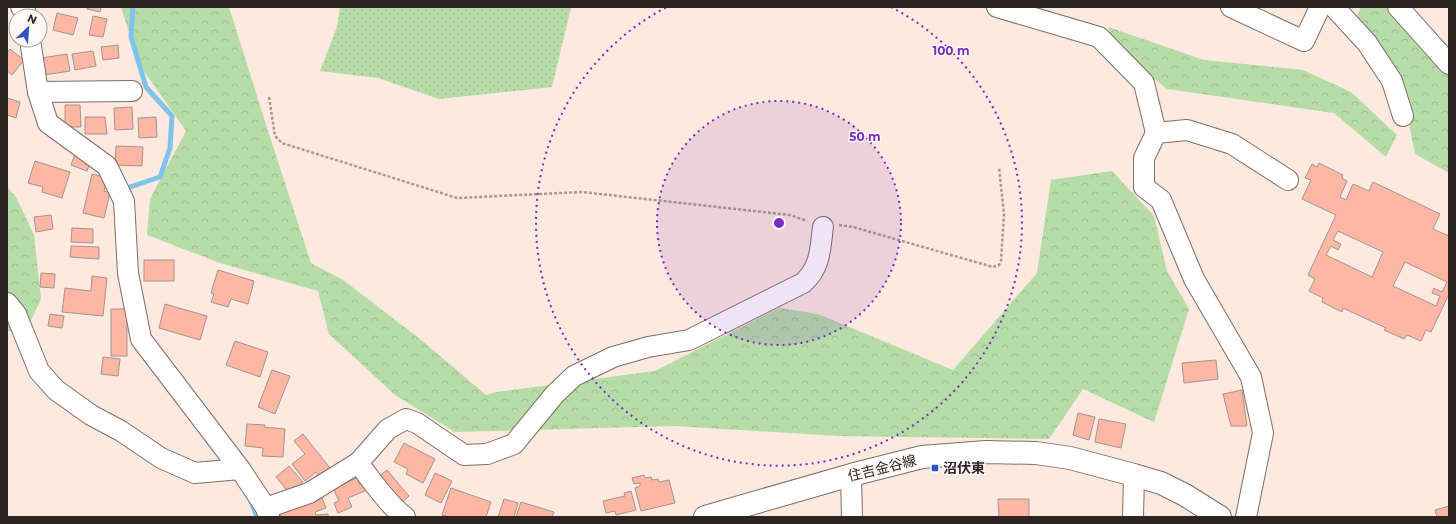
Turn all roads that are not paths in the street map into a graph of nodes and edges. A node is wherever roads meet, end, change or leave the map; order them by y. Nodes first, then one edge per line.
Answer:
1 (997, 7) edge
2 (1231, 7) edge
3 (1320, 7) edge
4 (1334, 7) edge
5 (1398, 7) edge
6 (31, 48) edge
7 (1449, 64) edge
8 (132, 90) dead end
9 (38, 92) junction
10 (1403, 116) dead end
11 (1156, 133) junction
12 (1288, 180) dead end
13 (823, 227) road end
14 (7, 303) edge
15 (358, 463) junction
16 (240, 469) junction
17 (851, 475) junction
18 (1134, 475) junction
19 (268, 513) edge
20 (405, 517) edge
21 (705, 517) edge
22 (852, 517) edge
23 (1133, 517) edge
24 (1220, 517) edge
25 (1246, 517) edge

1 - 11 street
2 - 3 street
4 - 10 street
5 - 7 street
6 - 9 street
8 - 9 street
9 - 16 street
11 - 12 street
11 - 25 street
13 - 15 street
14 - 16 street
15 - 19 street
15 - 20 street
16 - 19 street
17 - 18 main road, 住吉金谷線
17 - 21 main road, 住吉金谷線
17 - 22 street
18 - 23 street
18 - 24 main road, 住吉金谷線

